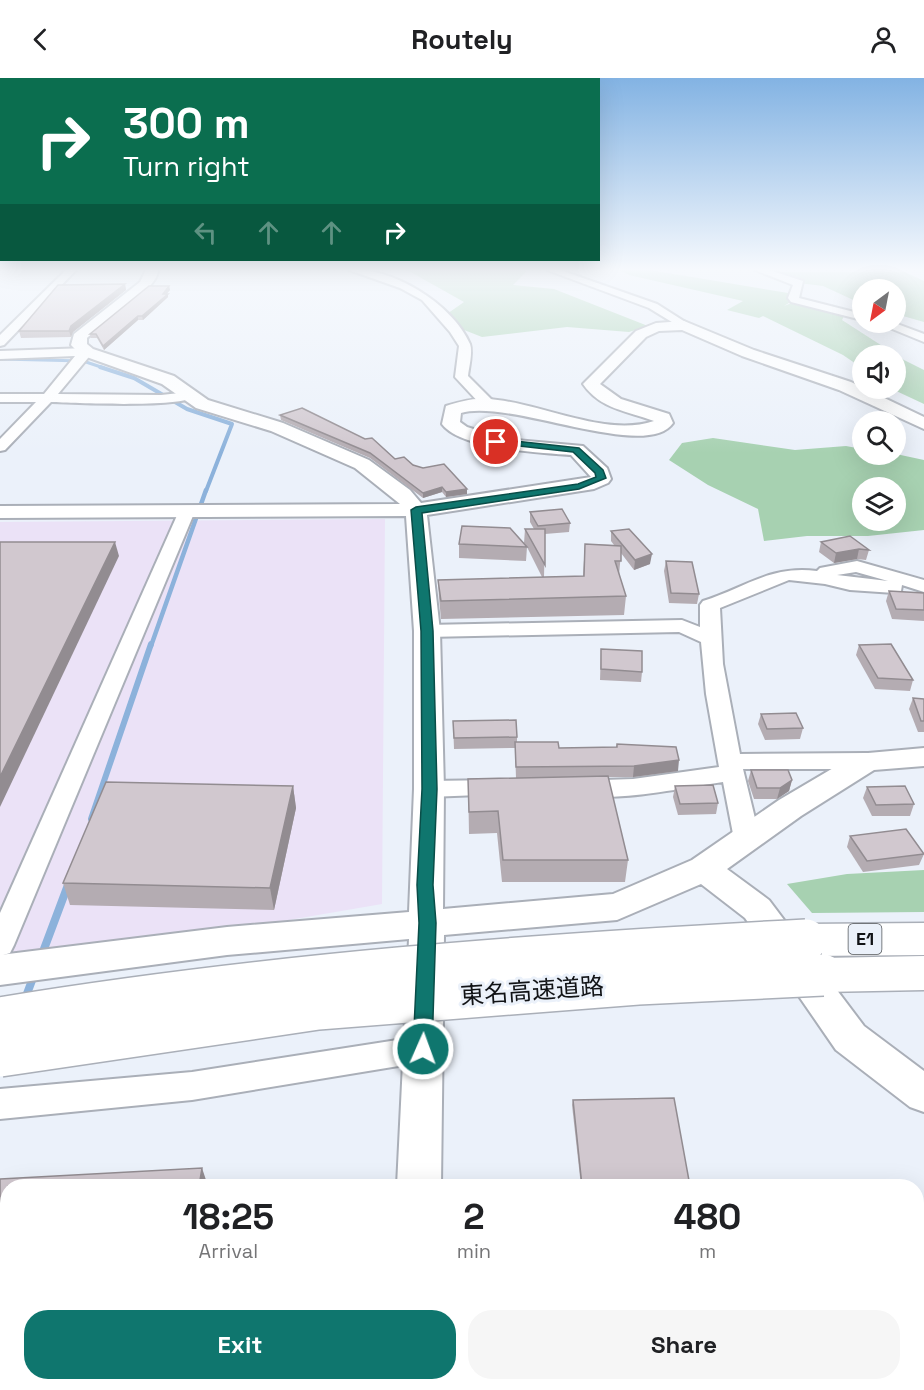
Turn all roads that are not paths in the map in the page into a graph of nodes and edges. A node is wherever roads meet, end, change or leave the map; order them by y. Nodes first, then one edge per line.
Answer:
1 (11, 331) edge
2 (86, 331) edge
3 (456, 331) edge
4 (647, 331) edge
5 (698, 331) edge
6 (906, 331) edge
7 (924, 338) edge
8 (0, 342) edge
9 (0, 355) edge
10 (81, 357) junction
11 (178, 397) junction
12 (0, 398) edge
13 (48, 398) junction
14 (487, 403) junction
15 (924, 424) edge
16 (0, 447) edge
17 (416, 510) junction
18 (194, 511) junction
19 (0, 512) edge
20 (825, 578) junction
21 (924, 585) edge
22 (924, 597) edge
23 (427, 631) junction
24 (711, 639) junction
25 (924, 758) edge
26 (867, 761) junction
27 (732, 767) junction
28 (525, 788) edge
29 (561, 788) edge
30 (429, 789) junction
31 (747, 839) junction
32 (704, 869) junction
33 (427, 923) junction
34 (924, 939) edge
35 (814, 958) junction
36 (19, 962) edge
37 (924, 973) edge
38 (0, 1018) edge
39 (423, 1049) junction
40 (0, 1056) edge
41 (924, 1094) edge
42 (2, 1104) edge
43 (419, 1179) edge

1 - 8 street
2 - 10 street
3 - 14 street
4 - 14 street
5 - 15 street
6 - 7 street
9 - 10 street
10 - 11 street
10 - 13 street
11 - 13 street
11 - 17 street
12 - 13 street
13 - 16 street
14 - 17 street
17 - 18 street
17 - 23 street
18 - 19 street
18 - 36 street
20 - 21 street
20 - 22 street
20 - 24 street
23 - 24 street
23 - 30 street
24 - 27 street
25 - 26 street
26 - 27 street
26 - 31 street
27 - 29 street
27 - 31 street
28 - 30 street
30 - 33 street
31 - 32 street
32 - 33 street
32 - 41 street
33 - 36 street
33 - 39 street
34 - 35 highway, 東名高速道路 / E1
35 - 37 highway, 東名高速道路 / E1
35 - 38 highway, 東名高速道路 / E1, bridge
35 - 40 highway, 東名高速道路 / E1, bridge
39 - 42 street
39 - 43 street

